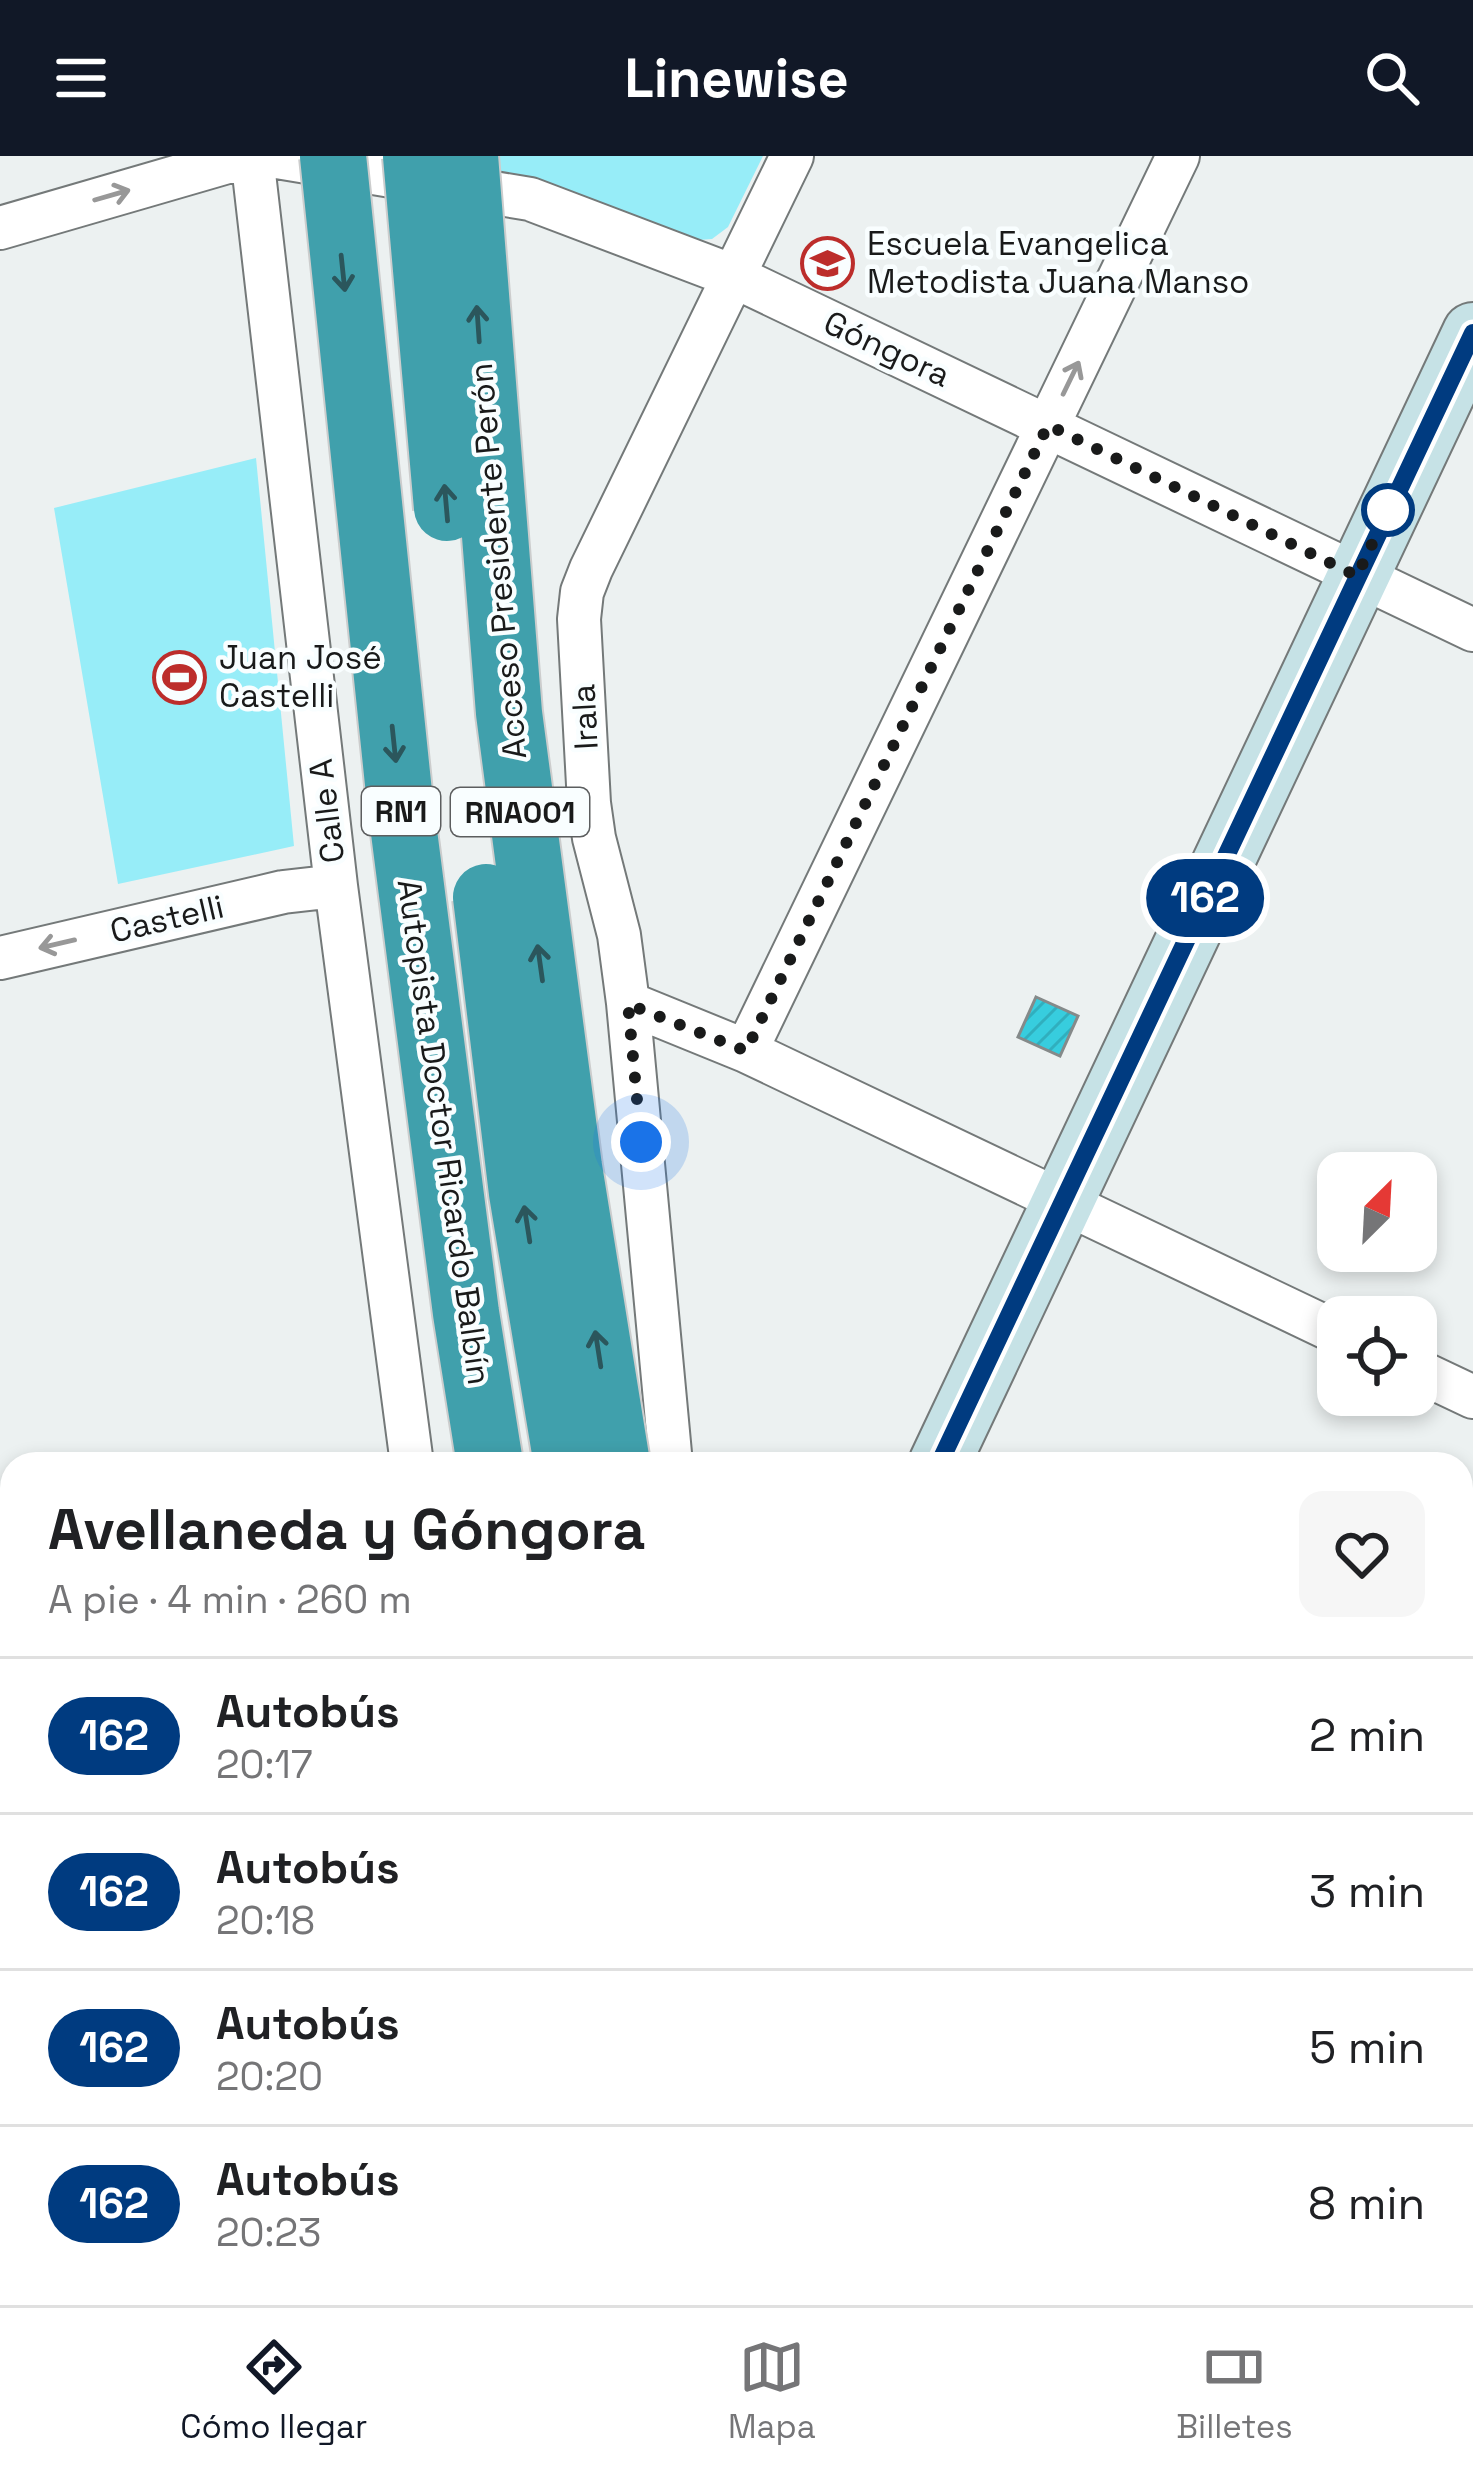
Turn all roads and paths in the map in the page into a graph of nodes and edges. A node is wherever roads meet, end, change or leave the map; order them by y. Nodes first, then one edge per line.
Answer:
1 (250, 156) edge
2 (271, 156) edge
3 (333, 156) edge
4 (416, 156) edge
5 (465, 156) edge
6 (792, 156) edge
7 (1178, 156) edge
8 (0, 228) edge
9 (733, 276) junction
10 (1473, 333) edge
11 (1048, 425) junction
12 (1357, 576) junction
13 (1473, 630) edge
14 (336, 886) junction
15 (0, 958) edge
16 (628, 1004) junction
17 (746, 1051) junction
18 (1063, 1203) junction
19 (1317, 1324) edge
20 (1437, 1380) edge
21 (1473, 1397) edge
22 (410, 1452) edge
23 (488, 1452) edge
24 (565, 1452) edge
25 (615, 1452) edge
26 (670, 1452) edge
27 (945, 1452) edge

8 -> 1 street
1 - 14 street, Calle A
2 - 9 street, Góngora
3 -> 23 highway, Autopista Doctor Ricardo Balbín / RN1, bridge
24 -> 4 highway, Autopista Doctor Ricardo Balbín / RN1, bridge
25 -> 5 highway, Acceso Presidente Perón / RNA001, bridge
6 - 9 street, Irala
11 -> 7 street
9 - 11 street, Góngora
9 - 16 street, Irala
10 - 12 main road
11 - 12 street, Góngora
11 - 17 street
12 - 13 street, Góngora
12 - 18 main road
14 -> 15 street, Castelli
14 - 22 street, Calle A
16 - 17 street
16 - 26 street, Irala
17 - 18 street
18 - 19 street
18 - 27 main road
20 - 21 street

